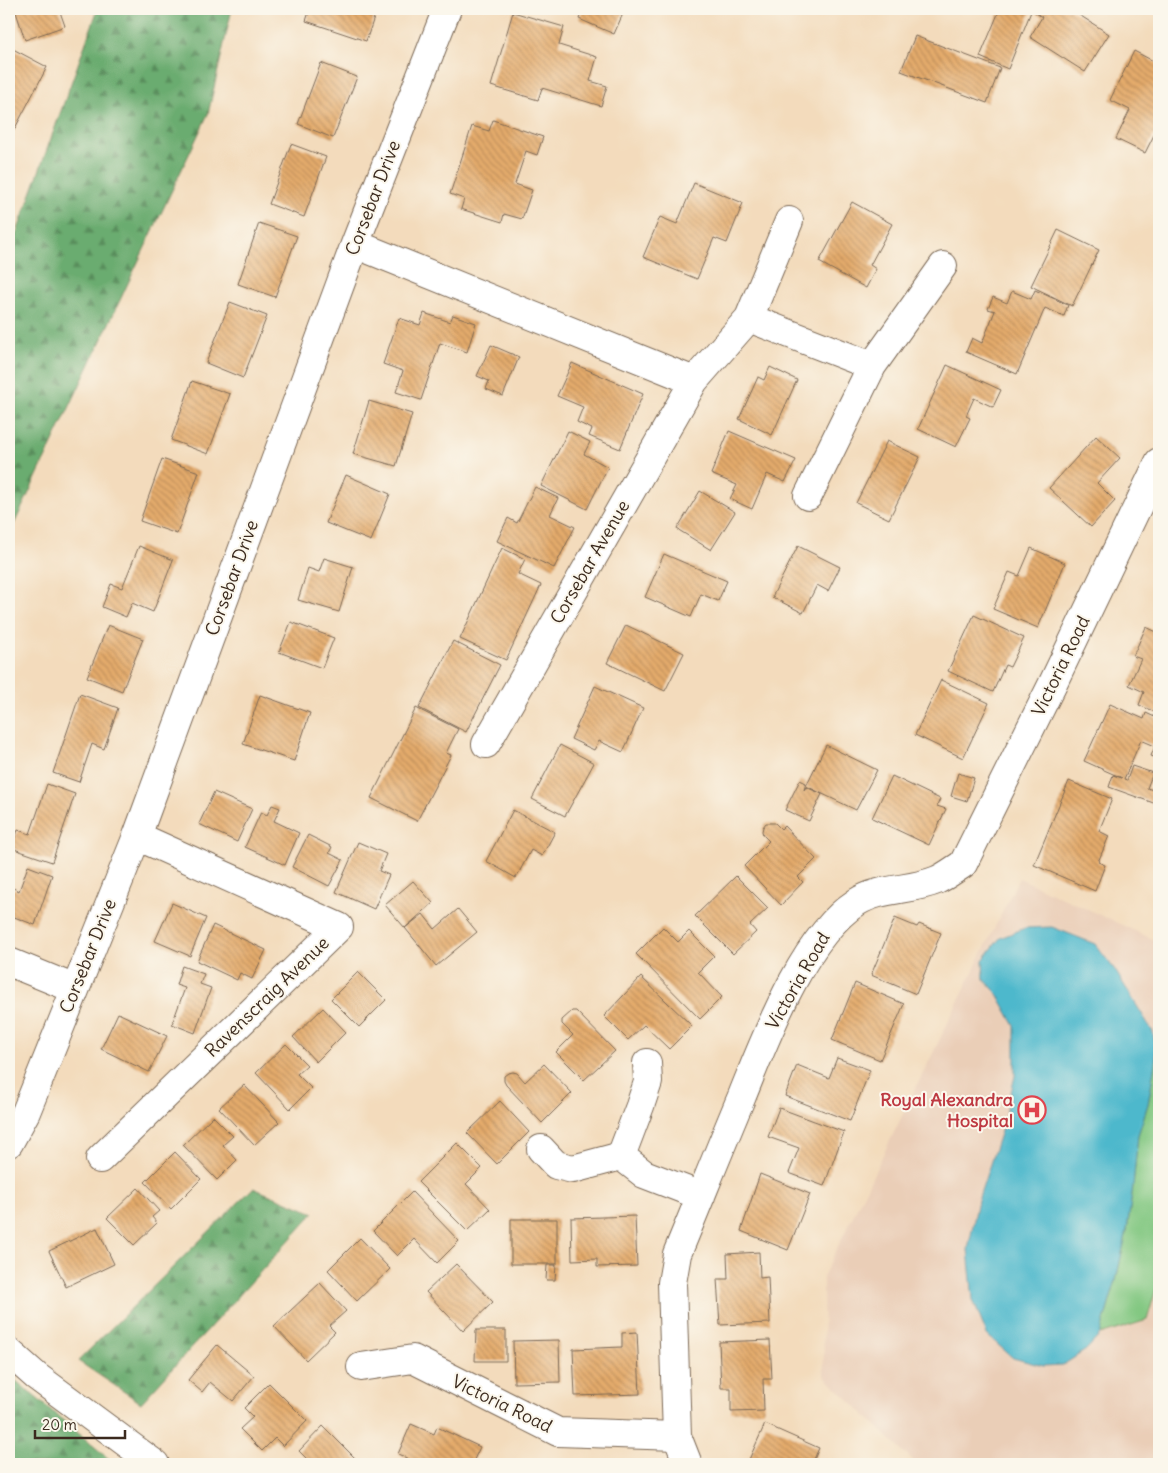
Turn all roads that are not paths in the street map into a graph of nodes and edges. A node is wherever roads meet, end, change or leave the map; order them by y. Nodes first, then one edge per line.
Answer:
1 (447, 9) edge
2 (789, 221) dead end
3 (356, 244) junction
4 (943, 266) dead end
5 (749, 318) junction
6 (872, 366) junction
7 (694, 381) junction
8 (1159, 462) edge
9 (808, 496) dead end
10 (486, 744) dead end
11 (137, 836) junction
12 (9, 962) edge
13 (75, 989) junction
14 (647, 1063) dead end
15 (9, 1143) edge
16 (541, 1149) dead end
17 (621, 1156) junction
18 (100, 1159) dead end
19 (701, 1196) junction
20 (9, 1352) edge
21 (361, 1366) dead end
22 (677, 1436) junction
23 (154, 1464) edge
24 (688, 1464) edge

1 - 3 street, Corsebar Drive
2 - 5 street, Corsebar Avenue
3 - 7 street
3 - 11 street, Corsebar Drive
4 - 6 street
5 - 6 street
5 - 7 street, Corsebar Avenue
6 - 9 street
7 - 10 street, Corsebar Avenue
8 - 19 street, Victoria Road
11 - 13 street, Corsebar Drive
11 - 18 street, Ravenscraig Avenue
12 - 13 street
13 - 15 street, Corsebar Drive
14 - 17 street
16 - 17 street
17 - 19 street
19 - 22 street, Victoria Road
20 - 23 street
21 - 22 street, Victoria Road
22 - 24 street, Victoria Road

